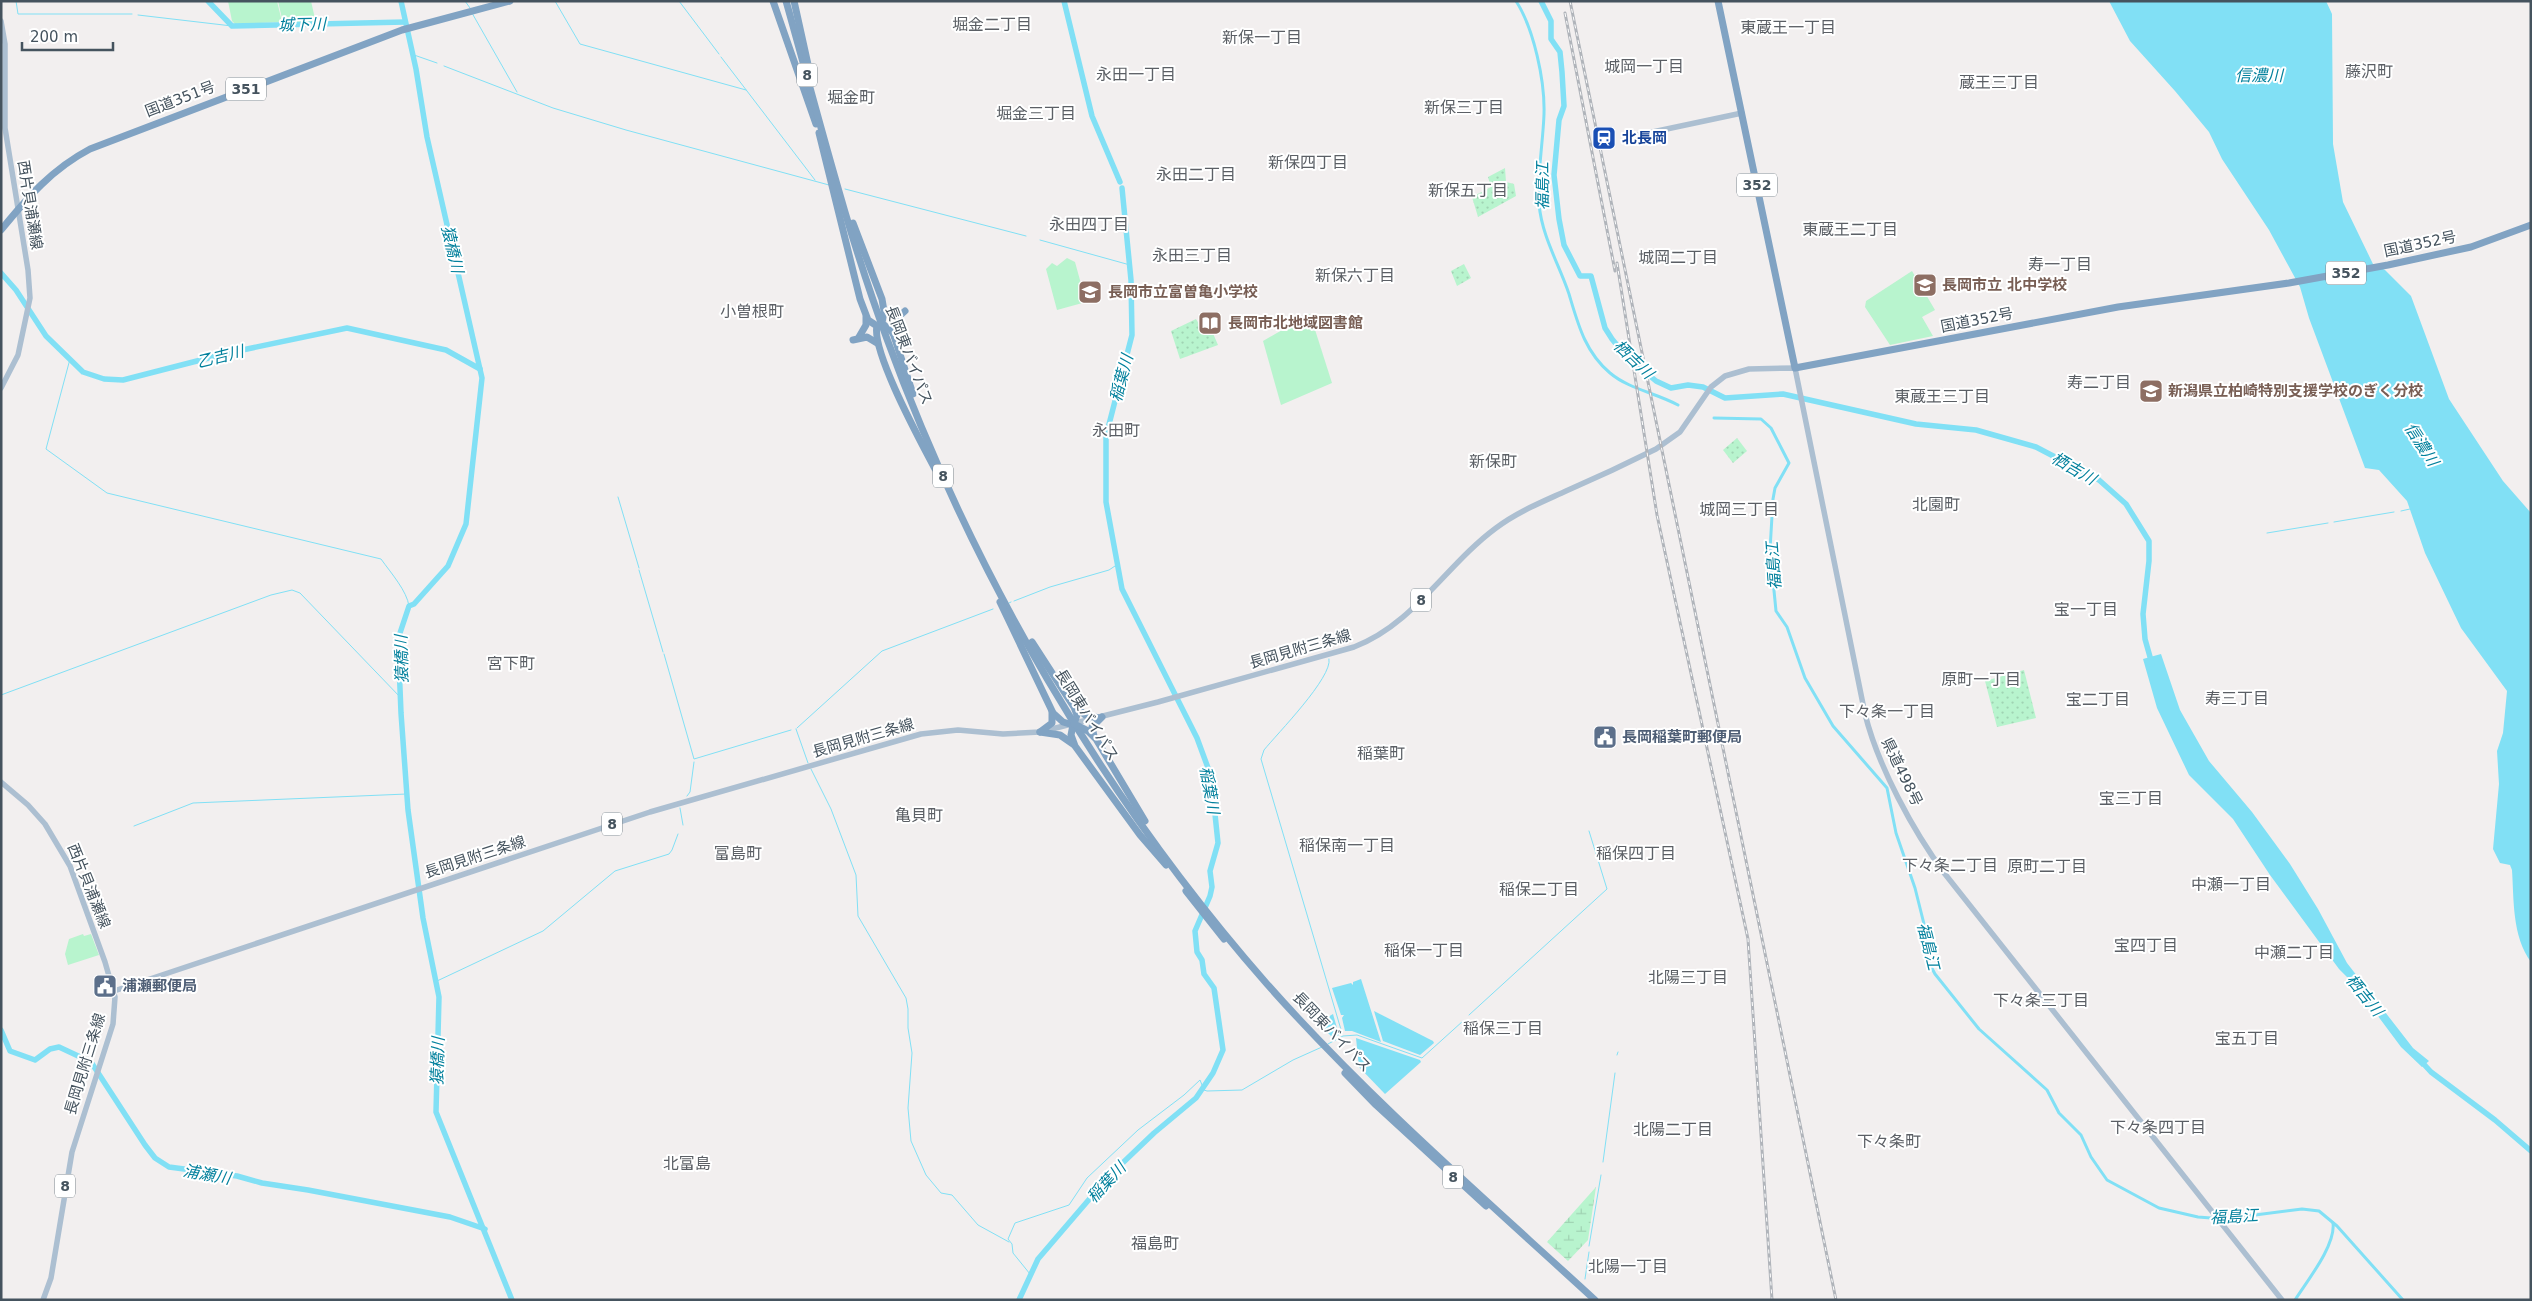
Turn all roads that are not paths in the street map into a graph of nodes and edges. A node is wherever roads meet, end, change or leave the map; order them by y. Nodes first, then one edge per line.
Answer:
1 (510, 1) edge
2 (774, 1) edge
3 (781, 1) edge
4 (786, 1) edge
5 (794, 1) edge
6 (1718, 1) edge
7 (1, 22) edge
8 (1742, 113) junction
9 (816, 125) junction
10 (819, 133) junction
11 (1629, 137) dead end
12 (828, 150) junction
13 (18, 209) junction
14 (2531, 225) edge
15 (1, 230) edge
16 (882, 300) junction
17 (873, 306) junction
18 (866, 317) junction
19 (894, 333) junction
20 (883, 344) junction
21 (1795, 368) junction
22 (1, 388) edge
23 (949, 490) junction
24 (1002, 603) junction
25 (1070, 699) junction
26 (1051, 709) junction
27 (1101, 718) junction
28 (1073, 725) junction
29 (1040, 732) junction
30 (1096, 738) junction
31 (1080, 742) junction
32 (1, 782) edge
33 (1186, 884) junction
34 (114, 991) junction
35 (1322, 1046) junction
36 (2281, 1299) edge
37 (43, 1300) edge
38 (1588, 1300) edge
39 (1594, 1300) edge

1 - 13 highway, 国道351号 / 351
2 - 9 highway, 8
3 - 9 highway, 長岡東バイパス / 8
4 - 12 highway, 長岡東バイパス / 8
5 - 12 highway, 8
6 - 8 highway, 352
7 - 13 main road, 西片貝浦瀬線
8 - 11 main road
8 - 21 highway, 352
9 - 10 highway, 長岡東バイパス / 8
10 - 17 highway, 長岡東バイパス / 8
10 - 18 highway, 8
12 - 16 highway, 8
12 - 17 highway, 長岡東バイパス / 8
13 - 15 highway, 国道351号 / 351
13 - 22 main road, 西片貝浦瀬線
14 - 21 highway, 国道352号 / 352
16 - 19 highway, 8
16 - 19 highway
17 - 20 highway, 長岡東バイパス / 8
18 - 20 highway, 8
18 - 20 highway
19 - 23 highway, 8
20 - 23 highway, 長岡東バイパス / 8
20 - 24 highway, 長岡東バイパス / 8
21 - 27 main road, 長岡見附三条線 / 8
21 - 36 main road, 県道498号
23 - 24 highway, 長岡東バイパス / 8
24 - 25 highway
24 - 26 highway
24 - 31 highway, 長岡東バイパス / 8
25 - 27 highway
25 - 28 highway
26 - 28 highway
26 - 29 highway
27 - 28 main road, 長岡見附三条線 / 8
27 - 30 highway
28 - 29 main road, 長岡見附三条線 / 8
28 - 30 highway
28 - 31 highway
29 - 31 highway
29 - 34 main road, 長岡見附三条線 / 8
30 - 33 highway
31 - 33 highway, 長岡東バイパス / 8
31 - 35 highway, 長岡東バイパス / 8
32 - 34 main road, 西片貝浦瀬線
33 - 35 highway, 長岡東バイパス / 8
34 - 37 main road, 長岡見附三条線 / 8
35 - 38 highway, 長岡東バイパス / 8
35 - 39 highway, 長岡東バイパス / 8

